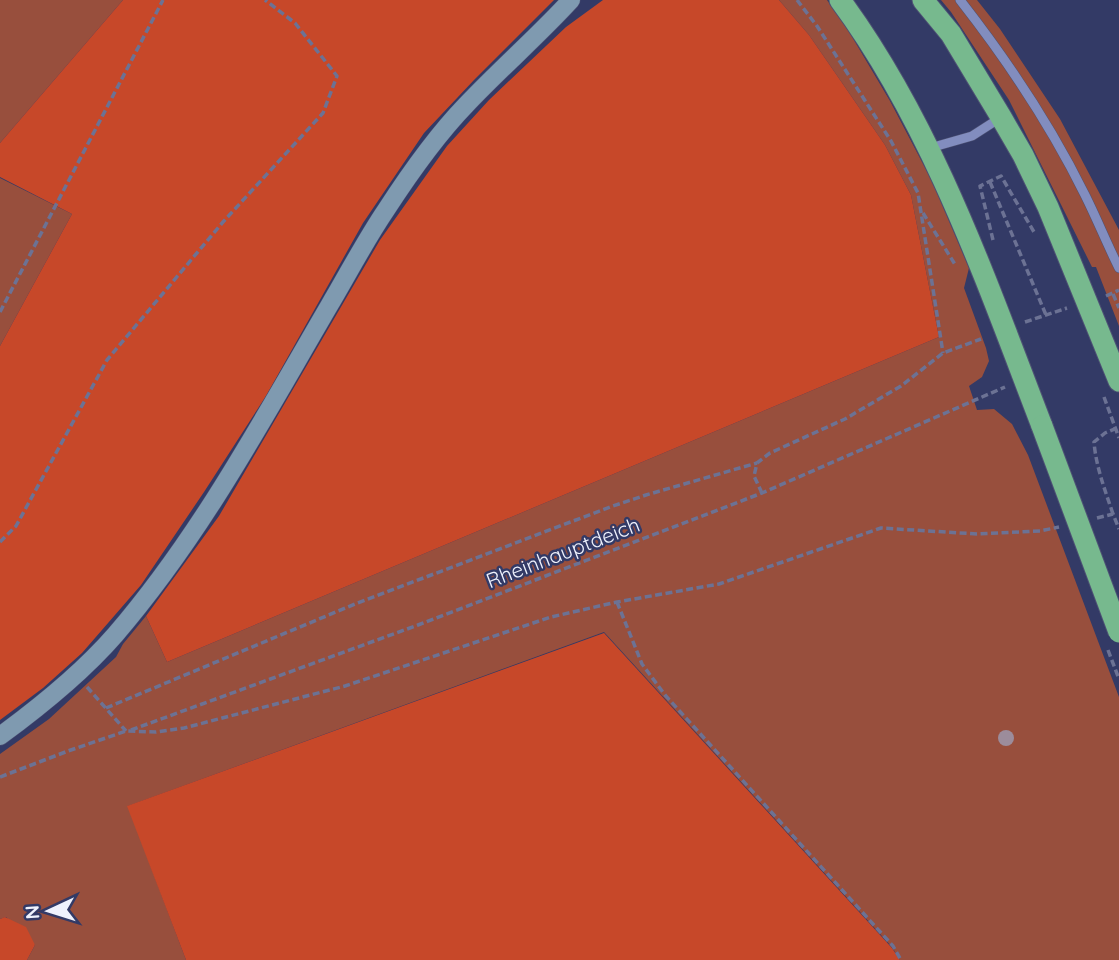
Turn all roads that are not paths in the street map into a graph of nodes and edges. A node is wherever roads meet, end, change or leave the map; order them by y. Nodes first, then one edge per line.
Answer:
1 (571, 0) edge
2 (578, 0) edge
3 (840, 0) edge
4 (923, 0) edge
5 (960, 0) edge
6 (558, 14) junction
7 (1002, 117) junction
8 (930, 149) junction
9 (1119, 268) edge
10 (1119, 381) edge
11 (1119, 632) edge
12 (0, 736) edge

1 - 6 main road
2 - 6 main road
3 - 8 highway
4 - 7 highway
5 - 9 lane
6 - 12 main road
7 - 8 lane
7 - 10 highway
8 - 11 highway, bridge

